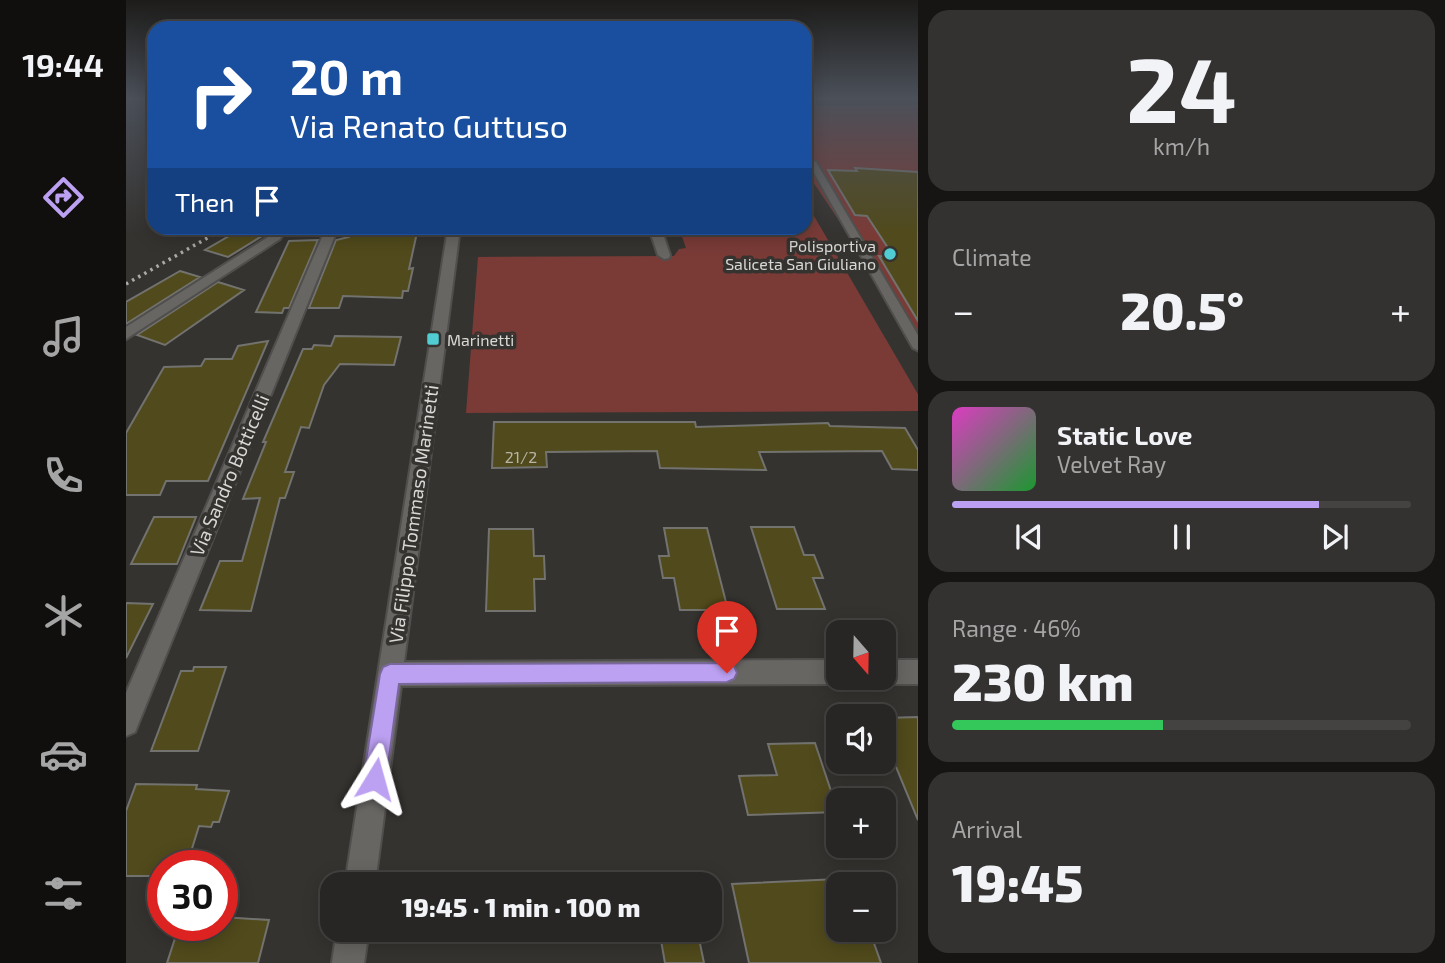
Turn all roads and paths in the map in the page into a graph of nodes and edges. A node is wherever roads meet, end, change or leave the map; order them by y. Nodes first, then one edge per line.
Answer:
1 (812, 162) dead end
2 (329, 235) edge
3 (453, 235) edge
4 (657, 235) edge
5 (276, 236) dead end
6 (664, 255) dead end
7 (126, 334) edge
8 (918, 348) edge
9 (826, 672) edge
10 (896, 672) edge
11 (918, 672) edge
12 (390, 674) junction
13 (126, 723) edge
14 (362, 872) edge
15 (351, 942) edge
16 (348, 963) edge

1 - 8 lane
2 - 13 street, Via Sandro Botticelli
3 - 12 street, Via Filippo Tommaso Marinetti
4 - 6 street
5 - 7 street
9 - 12 street
10 - 11 street
12 - 14 street, Via Filippo Tommaso Marinetti
15 - 16 street

